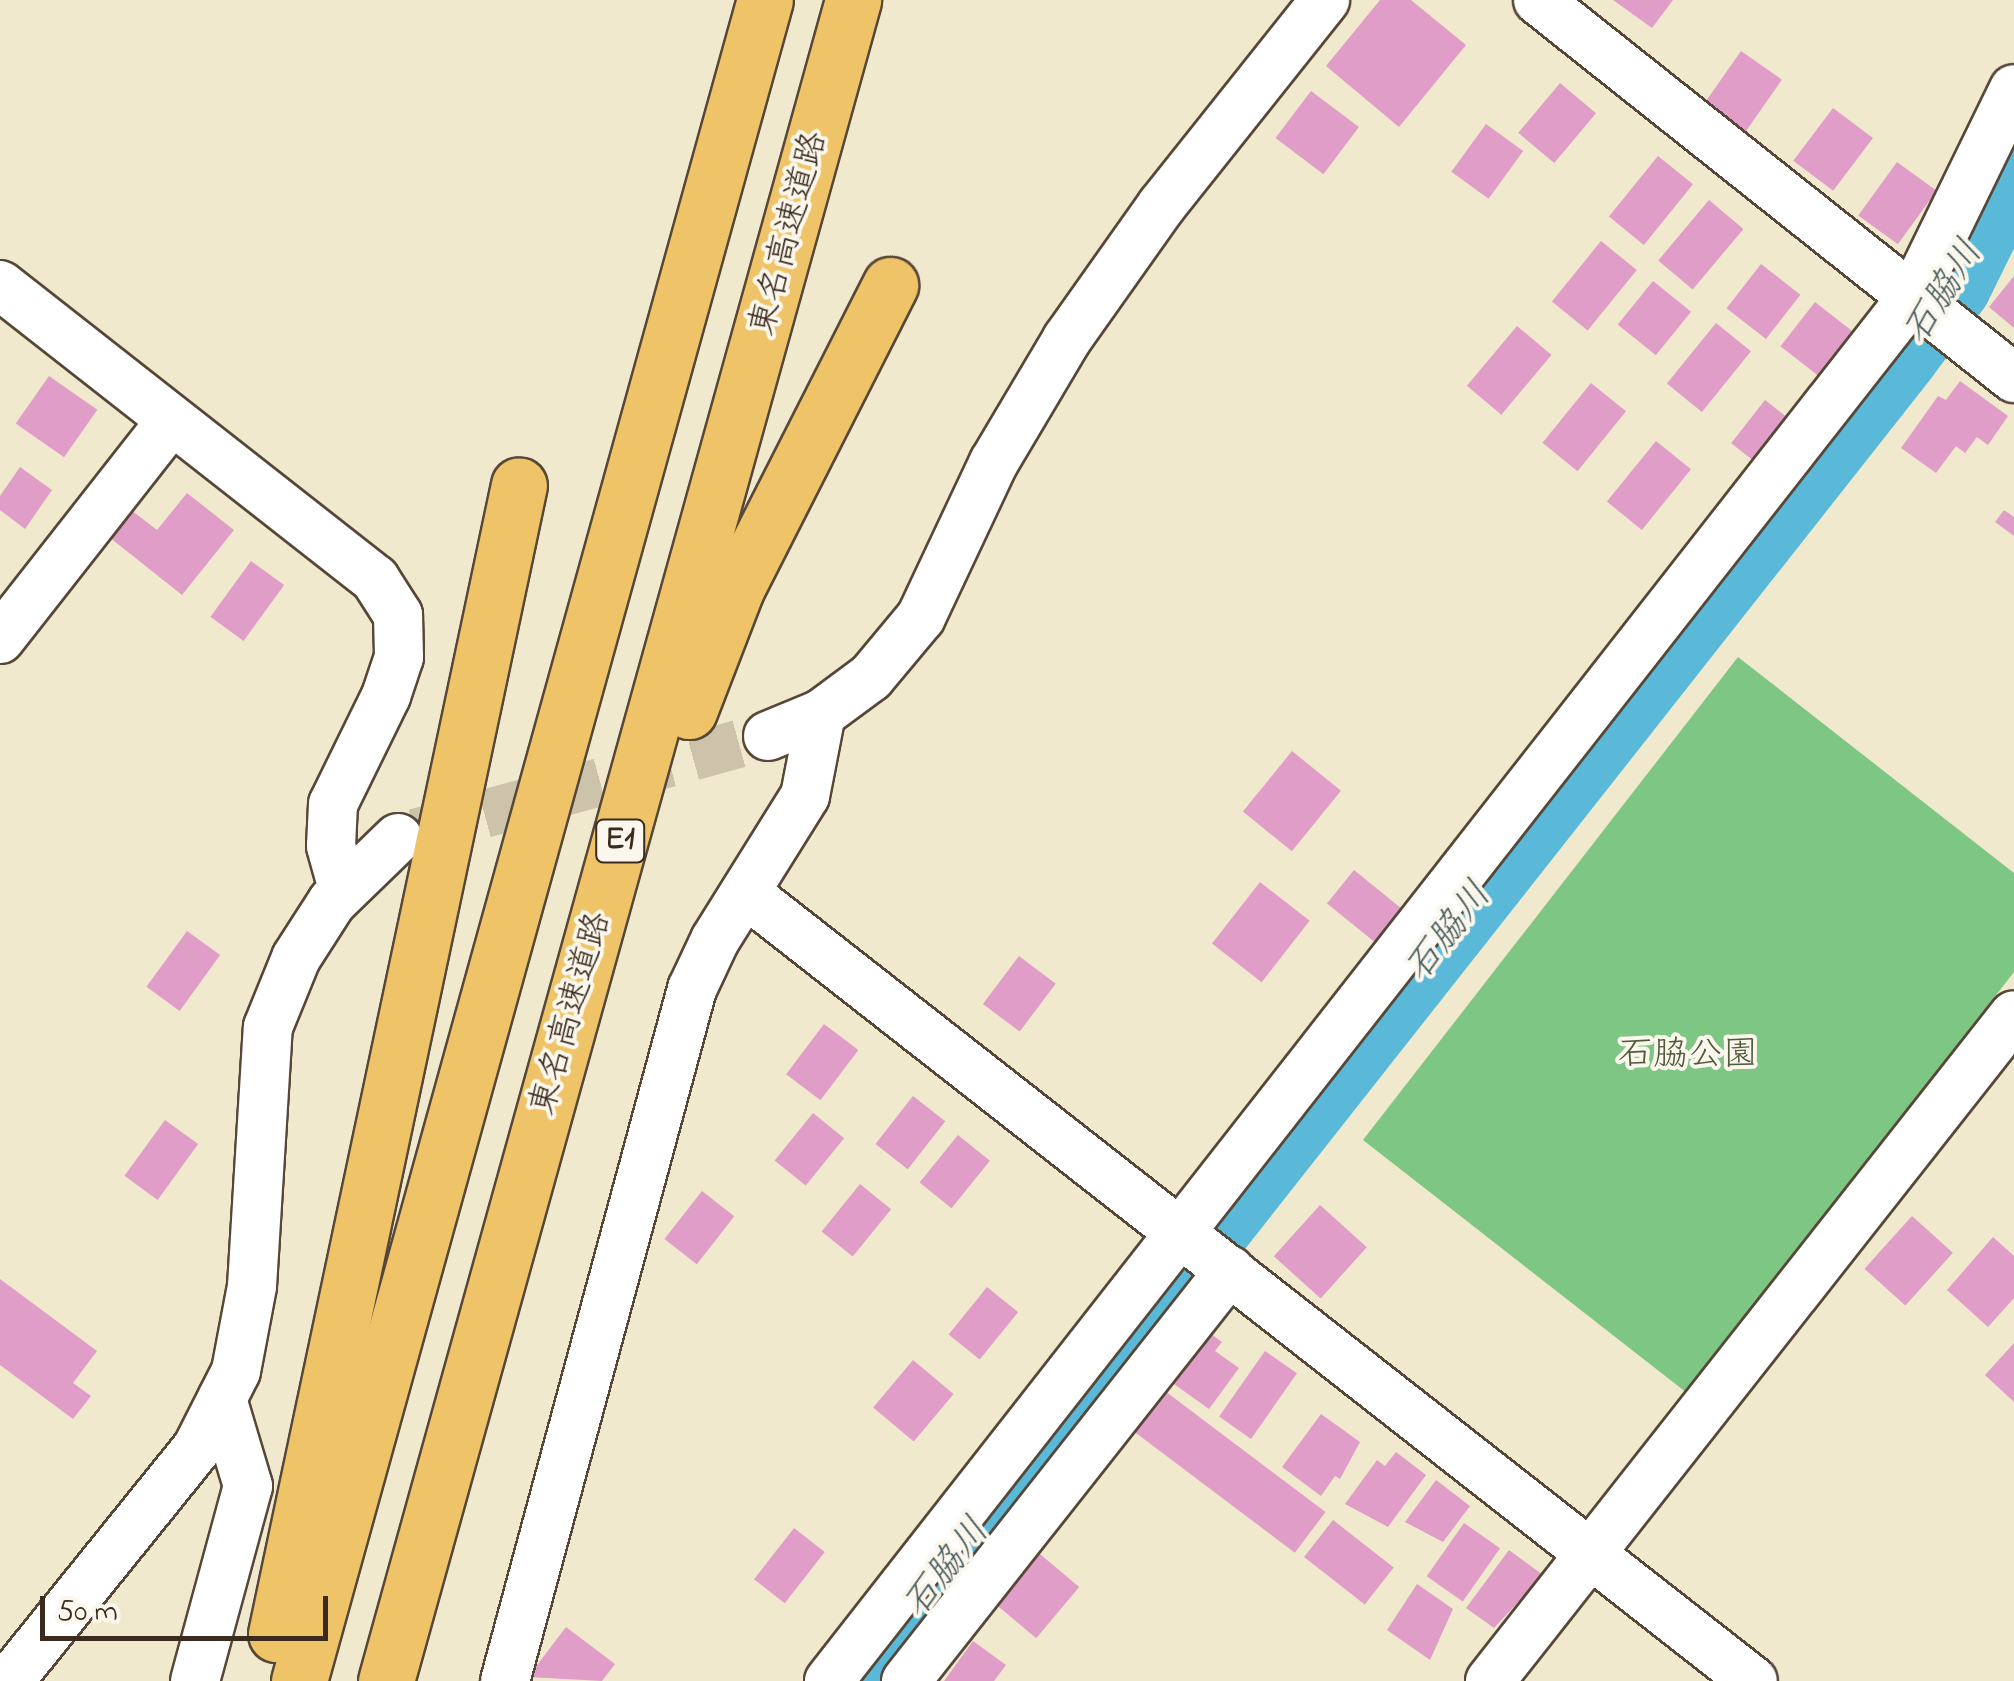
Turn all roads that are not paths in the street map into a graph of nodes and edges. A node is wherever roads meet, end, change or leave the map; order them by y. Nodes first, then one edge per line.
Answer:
1 (765, 0) edge
2 (853, 0) edge
3 (1325, 0) edge
4 (1538, 0) edge
5 (2014, 89) edge
6 (890, 284) dead end
7 (8, 306) edge
8 (1930, 310) junction
9 (2014, 378) edge
10 (172, 420) junction
11 (519, 485) dead end
12 (0, 639) edge
13 (821, 714) junction
14 (768, 736) tunnel mouth
15 (398, 838) tunnel mouth
16 (343, 888) junction
17 (748, 894) junction
18 (572, 1012) junction
19 (2014, 1016) edge
20 (1182, 1232) junction
21 (1230, 1270) junction
22 (222, 1399) junction
23 (1591, 1552) junction
24 (9, 1681) edge
25 (195, 1681) edge
26 (266, 1681) edge
27 (300, 1681) edge
28 (386, 1681) edge
29 (505, 1681) edge
30 (829, 1681) edge
31 (906, 1681) edge
32 (1490, 1681) edge
33 (1753, 1681) edge

1 - 27 highway, E1
2 - 18 highway, 東名高速道路 / E1
3 - 13 street
4 - 8 street
5 - 8 street
6 - 18 highway
7 - 10 street
8 - 9 street
8 - 20 street
10 - 12 street
10 - 16 street
11 - 26 highway
13 - 14 street
13 - 17 street
15 - 16 street
16 - 22 street
17 - 20 street
17 - 29 street
18 - 28 highway, 東名高速道路 / E1
19 - 23 street
20 - 21 street
20 - 30 street
21 - 23 street
21 - 31 street
22 - 24 street
22 - 25 street
23 - 32 street
23 - 33 street

